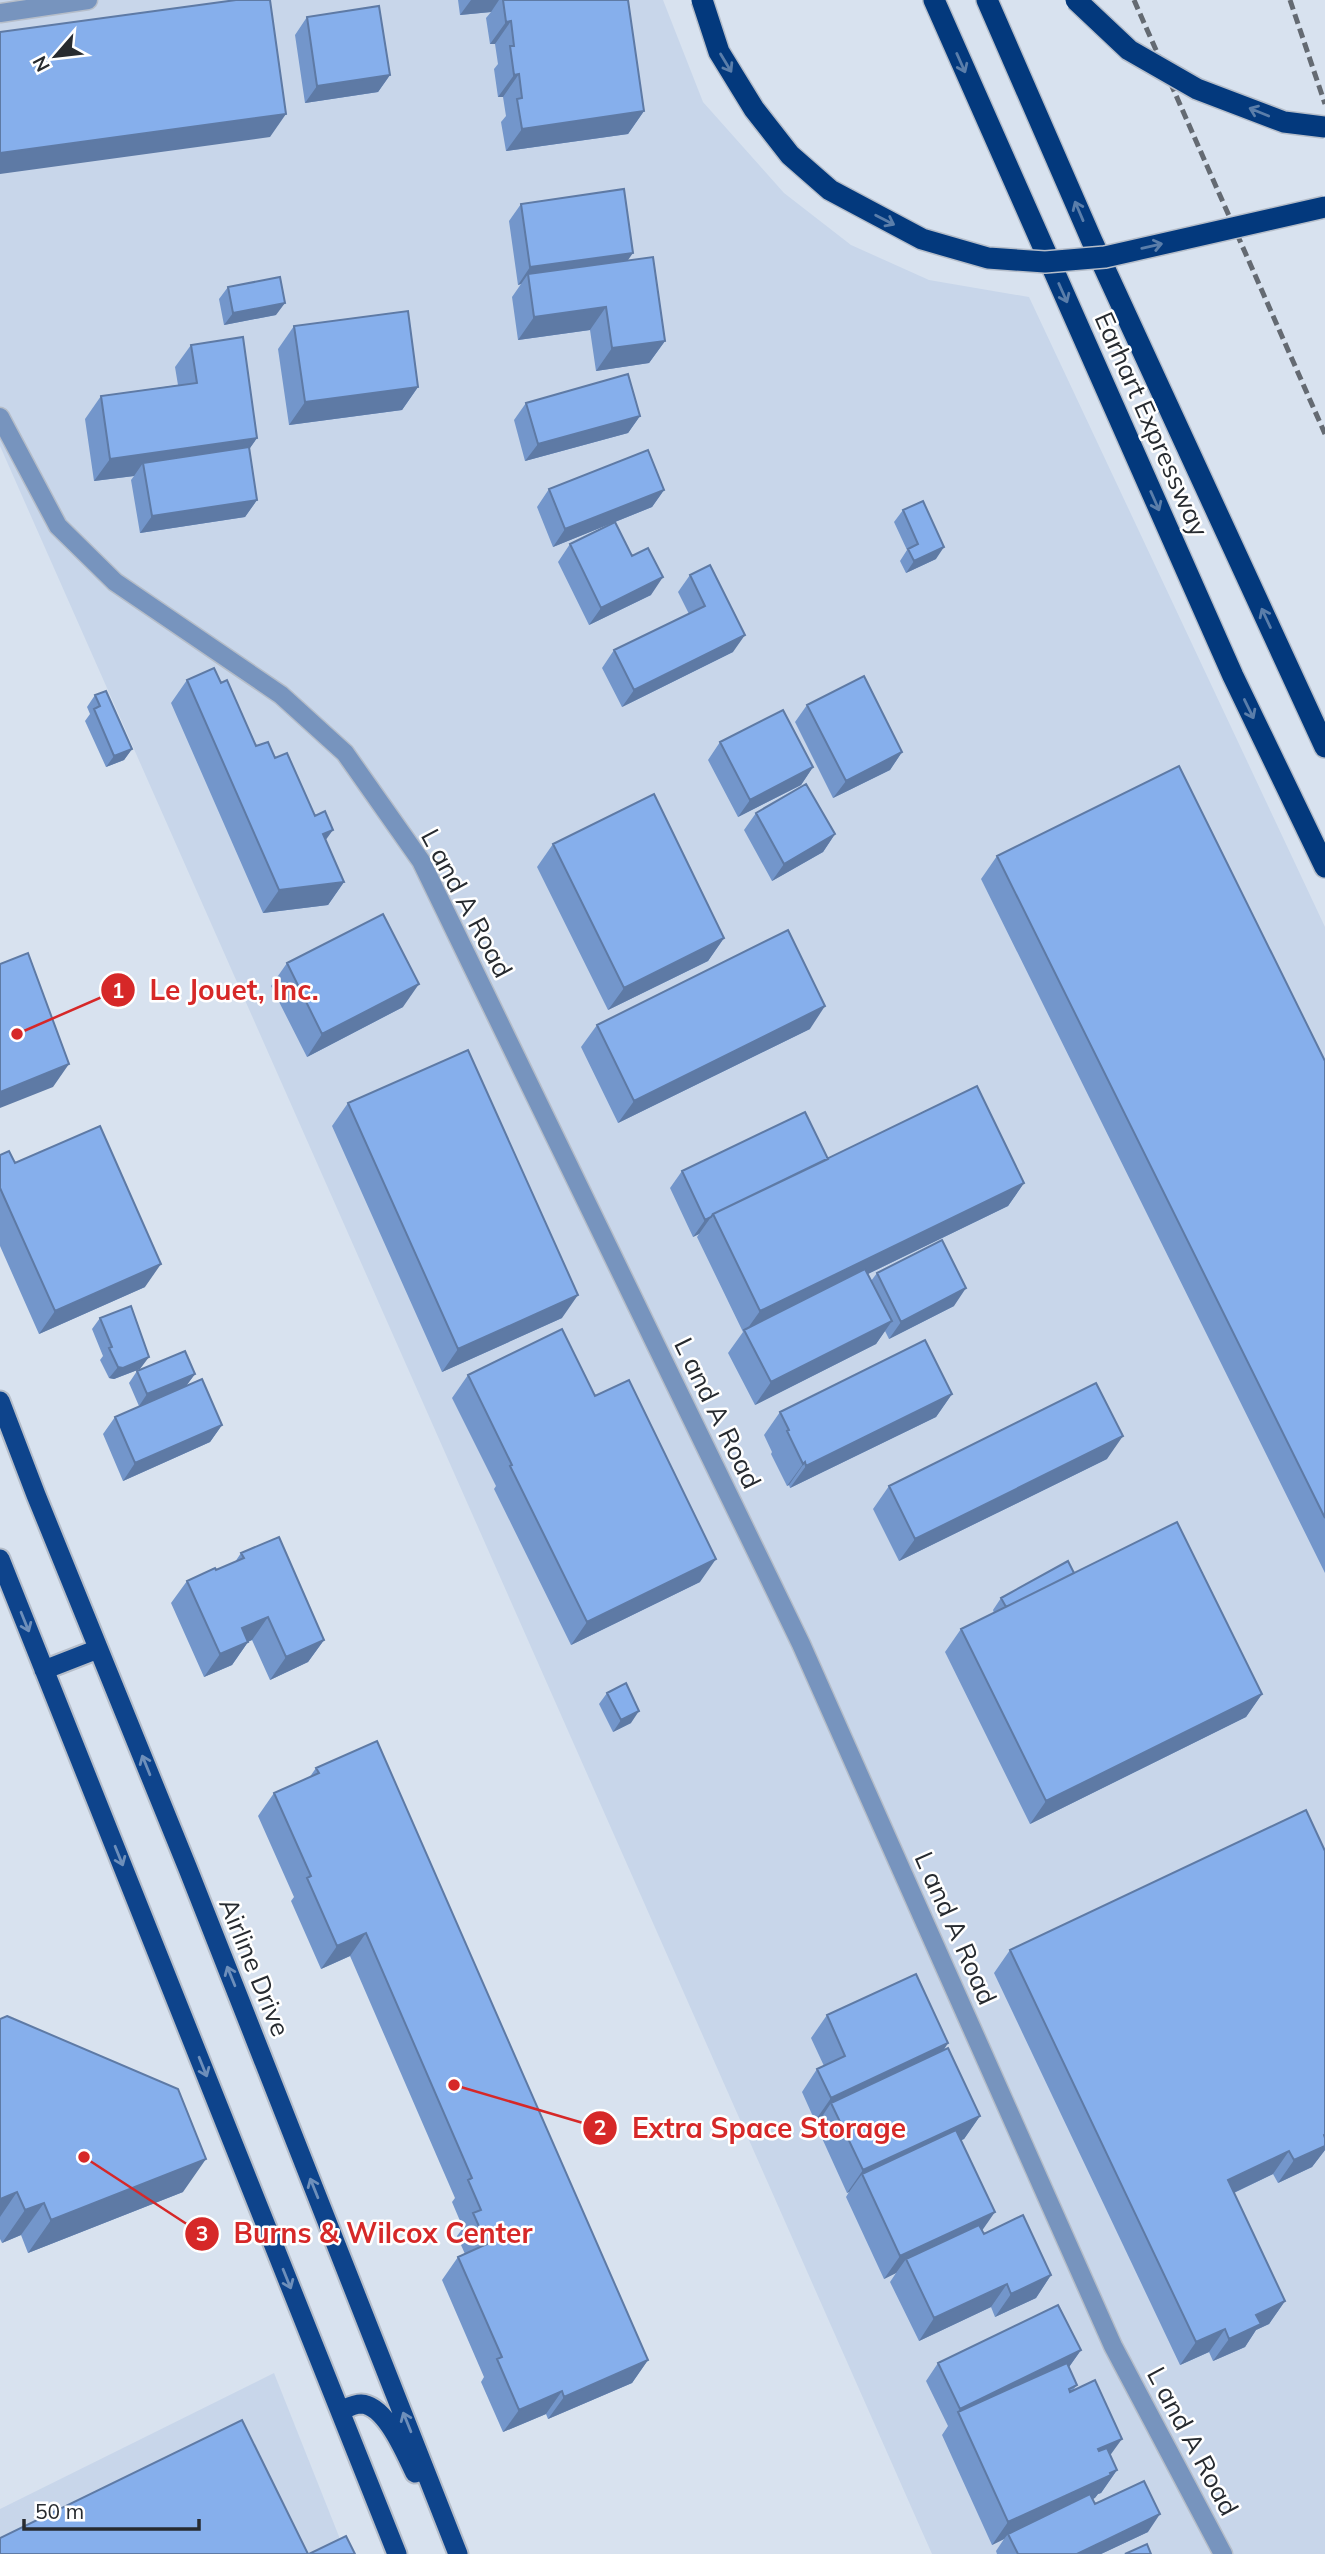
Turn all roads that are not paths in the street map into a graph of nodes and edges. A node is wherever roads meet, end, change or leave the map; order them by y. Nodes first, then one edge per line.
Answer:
1 (88, 0) edge
2 (702, 0) edge
3 (934, 0) edge
4 (987, 0) edge
5 (1076, 0) edge
6 (22, 5) edge
7 (0, 13) edge
8 (1325, 127) edge
9 (1325, 207) edge
10 (0, 417) edge
11 (1325, 747) edge
12 (1325, 867) edge
13 (0, 1401) edge
14 (0, 1559) edge
15 (98, 1649) junction
16 (44, 1670) junction
17 (340, 2411) junction
18 (457, 2551) edge
19 (397, 2554) edge
20 (1223, 2554) edge

1 - 6 street
2 -> 9 highway, bridge
3 -> 12 highway, Earhart Expressway
11 -> 4 highway, Earhart Expressway
8 -> 5 highway, bridge
6 - 7 street
10 - 20 street, L and A Road
13 - 15 highway, Airline Drive
14 -> 16 highway
15 - 16 highway
18 -> 15 highway, Airline Drive
16 -> 17 highway
17 - 18 highway
17 - 19 highway

